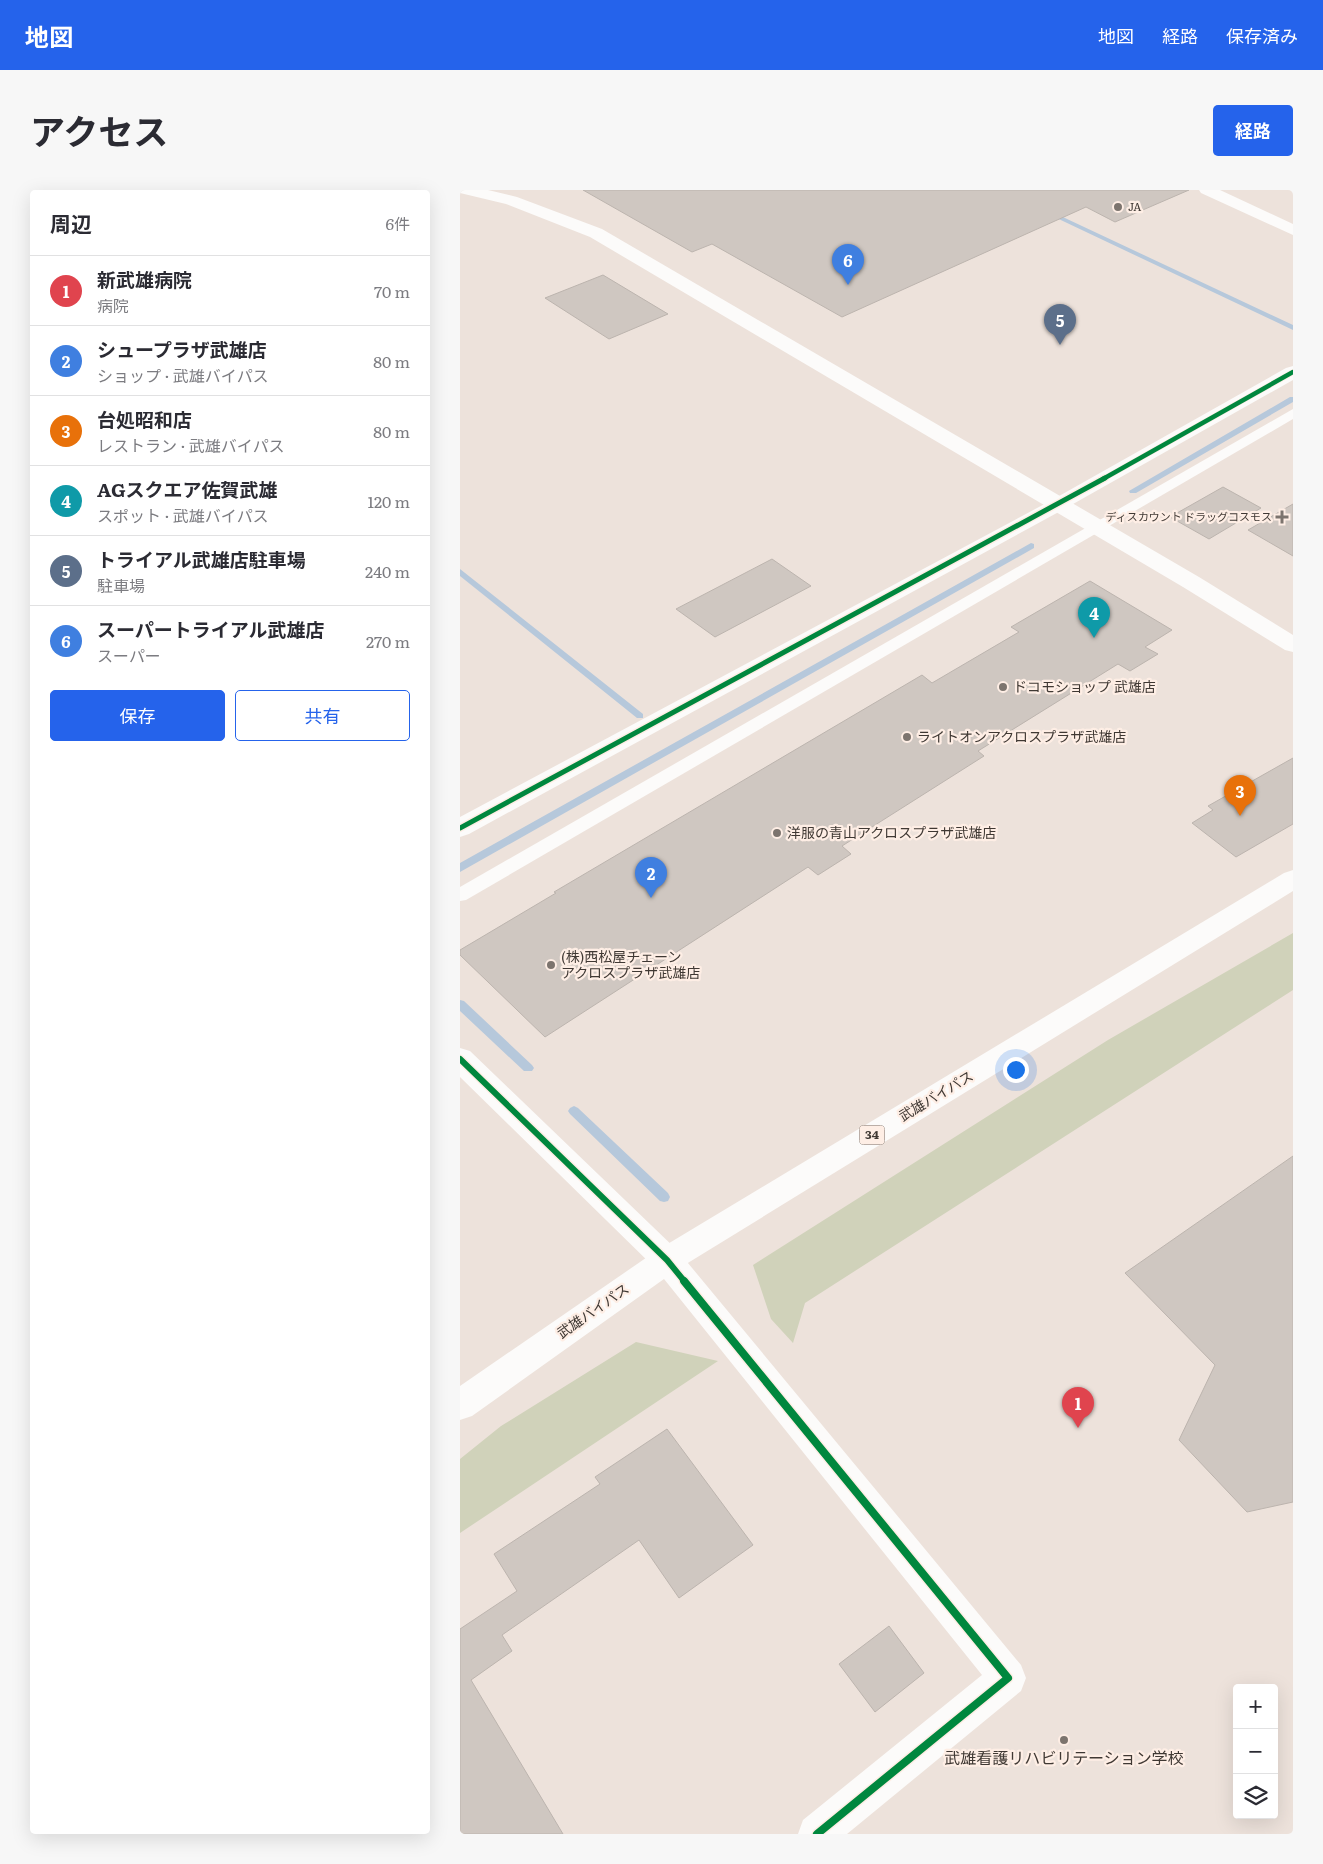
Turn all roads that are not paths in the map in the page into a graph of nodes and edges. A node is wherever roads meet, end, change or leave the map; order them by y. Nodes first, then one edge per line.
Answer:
1 (466, 190) edge
2 (1207, 190) edge
3 (1293, 230) edge
4 (1293, 372) edge
5 (1293, 413) edge
6 (1059, 504) junction
7 (1098, 527) junction
8 (1293, 645) edge
9 (460, 828) edge
10 (1293, 879) edge
11 (460, 895) edge
12 (460, 1059) edge
13 (667, 1260) junction
14 (460, 1405) edge
15 (817, 1834) edge

1 - 6 main road
2 - 3 main road
4 - 6 main road
5 - 7 lane
6 - 7 main road
6 - 9 main road
7 - 8 main road
7 - 11 lane
10 - 13 main road, 武雄バイパス / 34
12 - 13 main road
13 - 14 main road, 武雄バイパス / 34
13 - 15 main road

